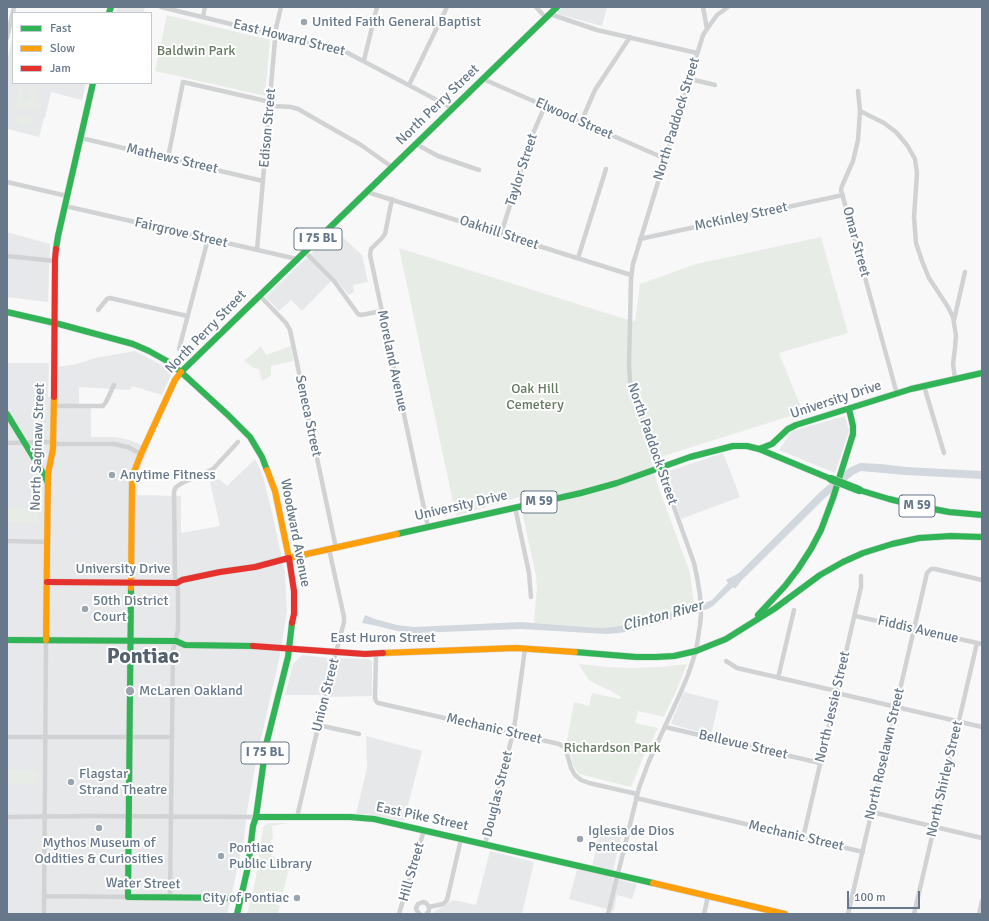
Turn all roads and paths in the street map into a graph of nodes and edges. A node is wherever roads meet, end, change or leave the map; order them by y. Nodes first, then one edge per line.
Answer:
1 (161, 7) edge
2 (205, 7) edge
3 (281, 7) edge
4 (376, 7) edge
5 (447, 7) edge
6 (536, 7) edge
7 (557, 7) edge
8 (703, 7) edge
9 (728, 7) edge
10 (12, 16) edge
11 (548, 16) junction
12 (203, 17) junction
13 (707, 29) junction
14 (276, 34) junction
15 (7, 38) edge
16 (630, 38) junction
17 (697, 53) junction
18 (364, 60) junction
19 (483, 79) junction
20 (690, 79) junction
21 (93, 84) edge
22 (409, 85) junction
23 (715, 85) dead end
24 (858, 91) dead end
25 (270, 103) junction
26 (545, 106) junction
27 (452, 108) junction
28 (860, 111) junction
29 (582, 122) junction
30 (81, 138) junction
31 (416, 144) junction
32 (168, 158) junction
33 (666, 158) junction
34 (392, 167) junction
35 (606, 169) dead end
36 (479, 170) dead end
37 (263, 181) junction
38 (7, 182) edge
39 (367, 192) junction
40 (843, 195) junction
41 (67, 196) junction
42 (392, 199) junction
43 (65, 206) junction
44 (501, 234) junction
45 (208, 239) junction
46 (640, 239) junction
47 (257, 250) junction
48 (305, 252) junction
49 (7, 256) edge
50 (578, 258) junction
51 (297, 260) junction
52 (55, 261) junction
53 (965, 272) dead end
54 (631, 275) junction
55 (260, 296) junction
56 (98, 310) dead end
57 (382, 311) junction
58 (7, 312) edge
59 (187, 316) junction
60 (954, 322) junction
61 (54, 323) junction
62 (179, 349) dead end
63 (181, 372) junction
64 (982, 373) edge
65 (955, 378) junction
66 (114, 385) dead end
67 (924, 386) junction
68 (897, 394) junction
69 (53, 406) junction
70 (849, 409) junction
71 (7, 414) edge
72 (24, 442) junction
73 (53, 442) junction
74 (238, 442) dead end
75 (7, 443) edge
76 (759, 449) junction
77 (944, 453) dead end
78 (141, 454) junction
79 (660, 468) junction
80 (48, 486) junction
81 (514, 508) junction
82 (982, 516) edge
83 (428, 527) junction
84 (982, 537) edge
85 (7, 541) edge
86 (48, 542) junction
87 (332, 548) junction
88 (289, 558) junction
89 (861, 576) dead end
90 (982, 580) edge
91 (47, 582) junction
92 (131, 583) junction
93 (176, 583) junction
94 (531, 597) dead end
95 (794, 610) dead end
96 (855, 616) junction
97 (751, 623) junction
98 (914, 628) junction
99 (7, 640) edge
100 (46, 640) junction
101 (130, 641) junction
102 (176, 641) junction
103 (979, 644) edge
104 (289, 648) junction
105 (525, 649) junction
106 (696, 651) junction
107 (336, 652) junction
108 (376, 654) junction
109 (726, 661) dead end
110 (778, 678) junction
111 (837, 692) junction
112 (896, 707) junction
113 (958, 721) junction
114 (318, 725) junction
115 (665, 727) junction
116 (982, 727) edge
117 (513, 733) junction
118 (359, 734) dead end
119 (7, 737) edge
120 (46, 737) junction
121 (129, 737) junction
122 (172, 737) junction
123 (820, 764) junction
124 (636, 796) junction
125 (872, 812) junction
126 (129, 816) junction
127 (7, 817) edge
128 (45, 817) junction
129 (171, 817) junction
130 (256, 817) junction
131 (297, 817) junction
132 (934, 827) junction
133 (424, 830) junction
134 (803, 838) junction
135 (982, 838) edge
136 (462, 839) junction
137 (485, 844) junction
138 (863, 852) junction
139 (617, 875) junction
140 (44, 896) junction
141 (708, 896) junction
142 (128, 897) junction
143 (170, 898) junction
144 (242, 898) junction
145 (982, 901) edge
146 (429, 907) junction
147 (44, 914) edge
148 (237, 914) edge
149 (399, 914) edge
150 (420, 914) edge
151 (426, 914) edge
152 (608, 914) edge
153 (704, 914) edge
154 (785, 914) edge
155 (848, 914) edge
156 (914, 914) edge
157 (979, 914) edge

1 - 12 street, East Howard Street
2 - 12 street
3 - 14 street, Edison Street
4 - 18 street
5 - 22 street
6 - 11 street
7 - 11 main road, North Perry Street / I 75 BL
8 - 13 street
9 - 13 street, North Paddock Street
10 - 15 street
11 - 16 street
11 - 19 main road, North Perry Street / I 75 BL
12 - 14 street, East Howard Street
13 - 17 street, North Paddock Street
14 - 18 street, East Howard Street
14 - 25 street, Edison Street
16 - 17 street
16 - 29 street
17 - 20 street, North Paddock Street
18 - 22 street, East Howard Street
19 - 26 street, Elwood Street
19 - 27 main road, North Perry Street / I 75 BL
20 - 23 street
20 - 33 street, North Paddock Street
21 - 30 main road, North Saginaw Street
22 - 27 street, East Howard Street
24 - 28 street, Omar Street
25 - 32 street
25 - 34 street
25 - 37 street, Edison Street
26 - 29 street, Elwood Street
26 - 44 street, Taylor Street
27 - 31 main road, North Perry Street / I 75 BL
28 - 40 street, Omar Street
28 - 60 street
29 - 33 street, Elwood Street
30 - 32 street, Mathews Street
30 - 41 main road, North Saginaw Street
31 - 34 main road, North Perry Street / I 75 BL
31 - 36 street
32 - 37 street, Mathews Street
33 - 46 street, North Paddock Street
34 - 39 main road, North Perry Street / I 75 BL
35 - 50 street
37 - 47 street, Edison Street
38 - 41 street
39 - 42 street, Oakhill Street
39 - 48 main road, North Perry Street / I 75 BL
40 - 46 street, McKinley Street
40 - 68 street, Omar Street
41 - 43 main road, North Saginaw Street
42 - 44 street, Oakhill Street
42 - 57 street, Moreland Avenue
43 - 45 street, Fairgrove Street
43 - 52 main road, North Saginaw Street
44 - 50 street, Oakhill Street
45 - 47 street, Fairgrove Street
45 - 59 street
46 - 54 street, North Paddock Street
47 - 51 street, Fairgrove Street
48 - 51 main road, North Perry Street / I 75 BL
48 - 57 street
49 - 52 street
50 - 54 street, Oakhill Street
51 - 55 main road, North Perry Street / I 75 BL
52 - 61 main road, North Saginaw Street
53 - 60 street
54 - 79 street, North Paddock Street
55 - 63 main road, North Perry Street / I 75 BL
55 - 87 street, Seneca Street
56 - 59 street
57 - 83 street, Moreland Avenue
58 - 61 main road, Woodward Avenue / I 75 BL
59 - 62 street
60 - 65 street
61 - 63 main road, Woodward Avenue / I 75 BL
61 - 69 main road, North Saginaw Street
63 - 78 main road, North Perry Street
63 - 88 main road, Woodward Avenue / I 75 BL
64 - 65 main road, University Drive
65 - 67 main road, University Drive
66 - 69 street
67 - 68 main road, University Drive
67 - 77 street
68 - 70 main road, University Drive
69 - 73 main road, North Saginaw Street
70 - 76 main road, University Drive
70 - 97 main road
71 - 72 main road
72 - 73 street
72 - 75 street
72 - 80 main road
73 - 78 street
73 - 80 main road, North Saginaw Street
74 - 93 street
76 - 79 main road, University Drive / M 59
76 - 82 main road, M 59, bridge
78 - 92 main road, North Perry Street
79 - 81 main road, University Drive / M 59
79 - 106 street, North Paddock Street
80 - 86 main road, North Saginaw Street
81 - 83 main road, University Drive / M 59
81 - 94 street
83 - 87 main road, University Drive / M 59
84 - 97 main road, M 59
85 - 86 street
86 - 91 main road, North Saginaw Street
87 - 88 main road, University Drive / M 59
87 - 107 street, Union Street
88 - 93 main road, University Drive
88 - 104 main road, Woodward Avenue / I 75 BL
89 - 96 street, North Jessie Street
90 - 98 street, North Roselawn Street
91 - 92 main road, University Drive
91 - 100 main road, North Saginaw Street
92 - 93 main road, University Drive
92 - 101 main road, North Perry Street
93 - 102 street
95 - 110 street
96 - 98 street, Fiddis Avenue
96 - 111 street, North Jessie Street
97 - 106 main road, M 59
98 - 103 street, Fiddis Avenue
98 - 112 street, North Roselawn Street
99 - 100 main road, M 59
100 - 101 main road, East Huron Street / M 59
100 - 120 street, North Saginaw Street
101 - 102 main road, East Huron Street / M 59
101 - 121 main road, North Perry Street
102 - 104 main road, East Huron Street / M 59
102 - 122 street
103 - 113 street, North Shirley Street
104 - 107 main road, East Huron Street / M 59
104 - 130 main road, Woodward Avenue / I 75 BL
105 - 106 main road, East Huron Street / M 59
105 - 108 main road, East Huron Street / M 59
105 - 117 street, Douglas Street
106 - 115 street, North Paddock Street
107 - 108 main road, East Huron Street / M 59
107 - 114 street, Union Street
108 - 117 street, Mechanic Street
109 - 110 street
110 - 111 street
111 - 112 street
111 - 123 street, North Jessie Street
112 - 113 street
112 - 125 street, North Roselawn Street
113 - 116 street
113 - 132 street, North Shirley Street
114 - 118 street
114 - 131 street, Union Street
115 - 123 street, Bellevue Street
115 - 124 street, North Paddock Street
117 - 124 street, Mechanic Street
117 - 137 street, Douglas Street
119 - 120 street
120 - 121 street
120 - 128 street, North Saginaw Street
121 - 122 street
121 - 126 main road, North Perry Street
122 - 129 street
123 - 134 street, North Jessie Street
124 - 134 street, Mechanic Street
124 - 139 street, North Paddock Street
125 - 132 street
125 - 138 street, North Roselawn Street
126 - 128 street, East Pike Street
126 - 129 street, East Pike Street
126 - 142 main road, North Perry Street
127 - 128 street, East Pike Street
128 - 140 street, North Saginaw Street
129 - 130 street, East Pike Street
129 - 143 street
130 - 131 main road, East Pike Street
130 - 144 main road, Woodward Avenue / I 75 BL
131 - 133 main road, East Pike Street
132 - 135 street
132 - 156 street, North Shirley Street
133 - 136 main road, East Pike Street
133 - 149 street, Hill Street
134 - 138 street, Mechanic Street
136 - 137 main road, East Pike Street
136 - 146 street
137 - 139 main road, East Pike Street
138 - 155 street, North Roselawn Street
139 - 141 main road, East Pike Street
139 - 152 street, North Paddock Street
140 - 142 street, Water Street
140 - 147 street, North Saginaw Street
141 - 153 street
141 - 154 main road, East Pike Street
142 - 143 main road, Water Street
143 - 144 main road, Water Street
144 - 148 main road, Woodward Avenue / I 75 BL
145 - 157 street
146 - 150 street
146 - 151 street

